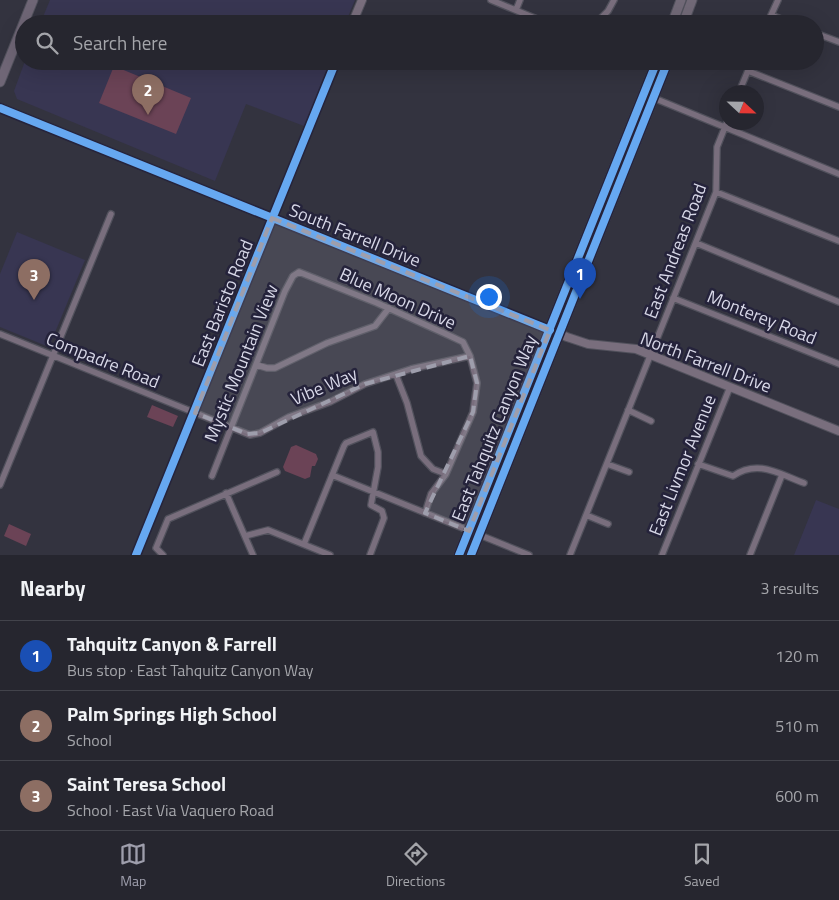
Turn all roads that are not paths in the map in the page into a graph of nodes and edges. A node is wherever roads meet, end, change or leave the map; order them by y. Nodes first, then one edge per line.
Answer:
1 (33, 0) edge
2 (362, 0) edge
3 (491, 0) edge
4 (520, 0) edge
5 (614, 0) edge
6 (682, 0) edge
7 (692, 0) edge
8 (778, 0) edge
9 (516, 10) junction
10 (27, 15) edge
11 (356, 15) edge
12 (528, 15) edge
13 (604, 15) edge
14 (676, 15) edge
15 (686, 15) edge
16 (771, 15) edge
17 (824, 36) edge
18 (839, 42) edge
19 (15, 45) edge
20 (332, 70) edge
21 (653, 70) edge
22 (664, 70) edge
23 (748, 71) joint
24 (0, 82) edge
25 (742, 85) edge
26 (644, 94) junction
27 (653, 98) junction
28 (0, 108) edge
29 (839, 108) edge
30 (719, 122) edge
31 (724, 130) edge
32 (738, 130) edge
33 (839, 174) edge
34 (716, 192) junction
35 (111, 214) dead end
36 (272, 218) junction
37 (839, 241) edge
38 (696, 243) junction
39 (307, 275) joint
40 (673, 298) junction
41 (839, 302) edge
42 (389, 308) junction
43 (550, 330) junction
44 (0, 334) edge
45 (559, 334) junction
46 (650, 355) junction
47 (53, 356) junction
48 (470, 356) junction
49 (839, 364) edge
50 (257, 365) junction
51 (396, 375) junction
52 (730, 387) junction
53 (628, 410) junction
54 (195, 413) junction
55 (651, 420) dead end
56 (232, 428) junction
57 (839, 431) edge
58 (607, 464) junction
59 (698, 464) junction
60 (277, 472) dead end
61 (629, 472) dead end
62 (446, 474) junction
63 (332, 475) junction
64 (782, 475) junction
65 (212, 476) dead end
66 (804, 484) dead end
67 (0, 485) edge
68 (373, 492) junction
69 (226, 493) junction
70 (424, 513) junction
71 (586, 515) junction
72 (608, 524) dead end
73 (469, 531) junction
74 (479, 534) junction
75 (245, 536) junction
76 (304, 544) junction
77 (250, 554) edge
78 (136, 555) edge
79 (163, 555) edge
80 (330, 555) edge
81 (370, 555) edge
82 (459, 555) edge
83 (471, 555) edge
84 (529, 555) edge
85 (570, 555) edge
86 (662, 555) edge
87 (750, 555) edge

1 - 10 main road
2 - 11 street
3 - 9 street
4 - 9 street
5 - 13 street
6 - 14 main road
7 - 15 main road
8 - 16 street
9 - 12 street
17 - 18 street
19 - 24 main road
20 - 36 street, East Baristo Road
21 - 26 main road, East Tahquitz Canyon Way
22 - 27 main road, East Tahquitz Canyon Way
23 - 25 street
23 - 29 street
26 - 27 street
26 - 43 main road, East Tahquitz Canyon Way
27 - 30 street
27 - 45 main road, East Tahquitz Canyon Way
28 - 36 street, South Farrell Drive
31 - 34 street, East Andreas Road
32 - 33 street
34 - 37 street
34 - 38 street, East Andreas Road
35 - 47 street
36 - 43 street, South Farrell Drive
36 - 54 street, East Baristo Road
38 - 40 street, East Andreas Road
38 - 41 street
39 - 42 street, Blue Moon Drive
39 - 50 street, Mystic Mountain View
40 - 46 street, East Andreas Road
40 - 49 street, Monterey Road
42 - 48 street, Blue Moon Drive
42 - 50 street
43 - 45 street, South Farrell Drive
43 - 73 main road, East Tahquitz Canyon Way
44 - 47 street, Compadre Road
45 - 46 street, North Farrell Drive
45 - 74 main road, East Tahquitz Canyon Way
46 - 52 street, North Farrell Drive
46 - 53 street, East Andreas Road
47 - 54 street, Compadre Road
47 - 67 street
48 - 51 street, Vibe Way
48 - 62 street
50 - 56 street, Mystic Mountain View
51 - 56 street, Vibe Way
51 - 62 street
52 - 57 street, North Farrell Drive
52 - 59 street, East Livmor Avenue
53 - 55 street
53 - 58 street, East Andreas Road
54 - 56 street, Vibe Way
54 - 78 street, East Baristo Road
56 - 65 street, Mystic Mountain View
58 - 61 street
58 - 71 street, East Andreas Road
59 - 64 street
59 - 86 street, East Livmor Avenue
60 - 69 street
62 - 70 street
63 - 68 street
63 - 68 street
63 - 76 street
64 - 66 street
64 - 87 street
68 - 70 street
68 - 81 street
69 - 75 street
69 - 79 street
70 - 73 street
71 - 72 street
71 - 85 street, East Andreas Road
73 - 74 street
73 - 82 main road, East Tahquitz Canyon Way
74 - 83 main road, East Tahquitz Canyon Way
74 - 84 street
75 - 76 street
75 - 77 street
76 - 80 street

